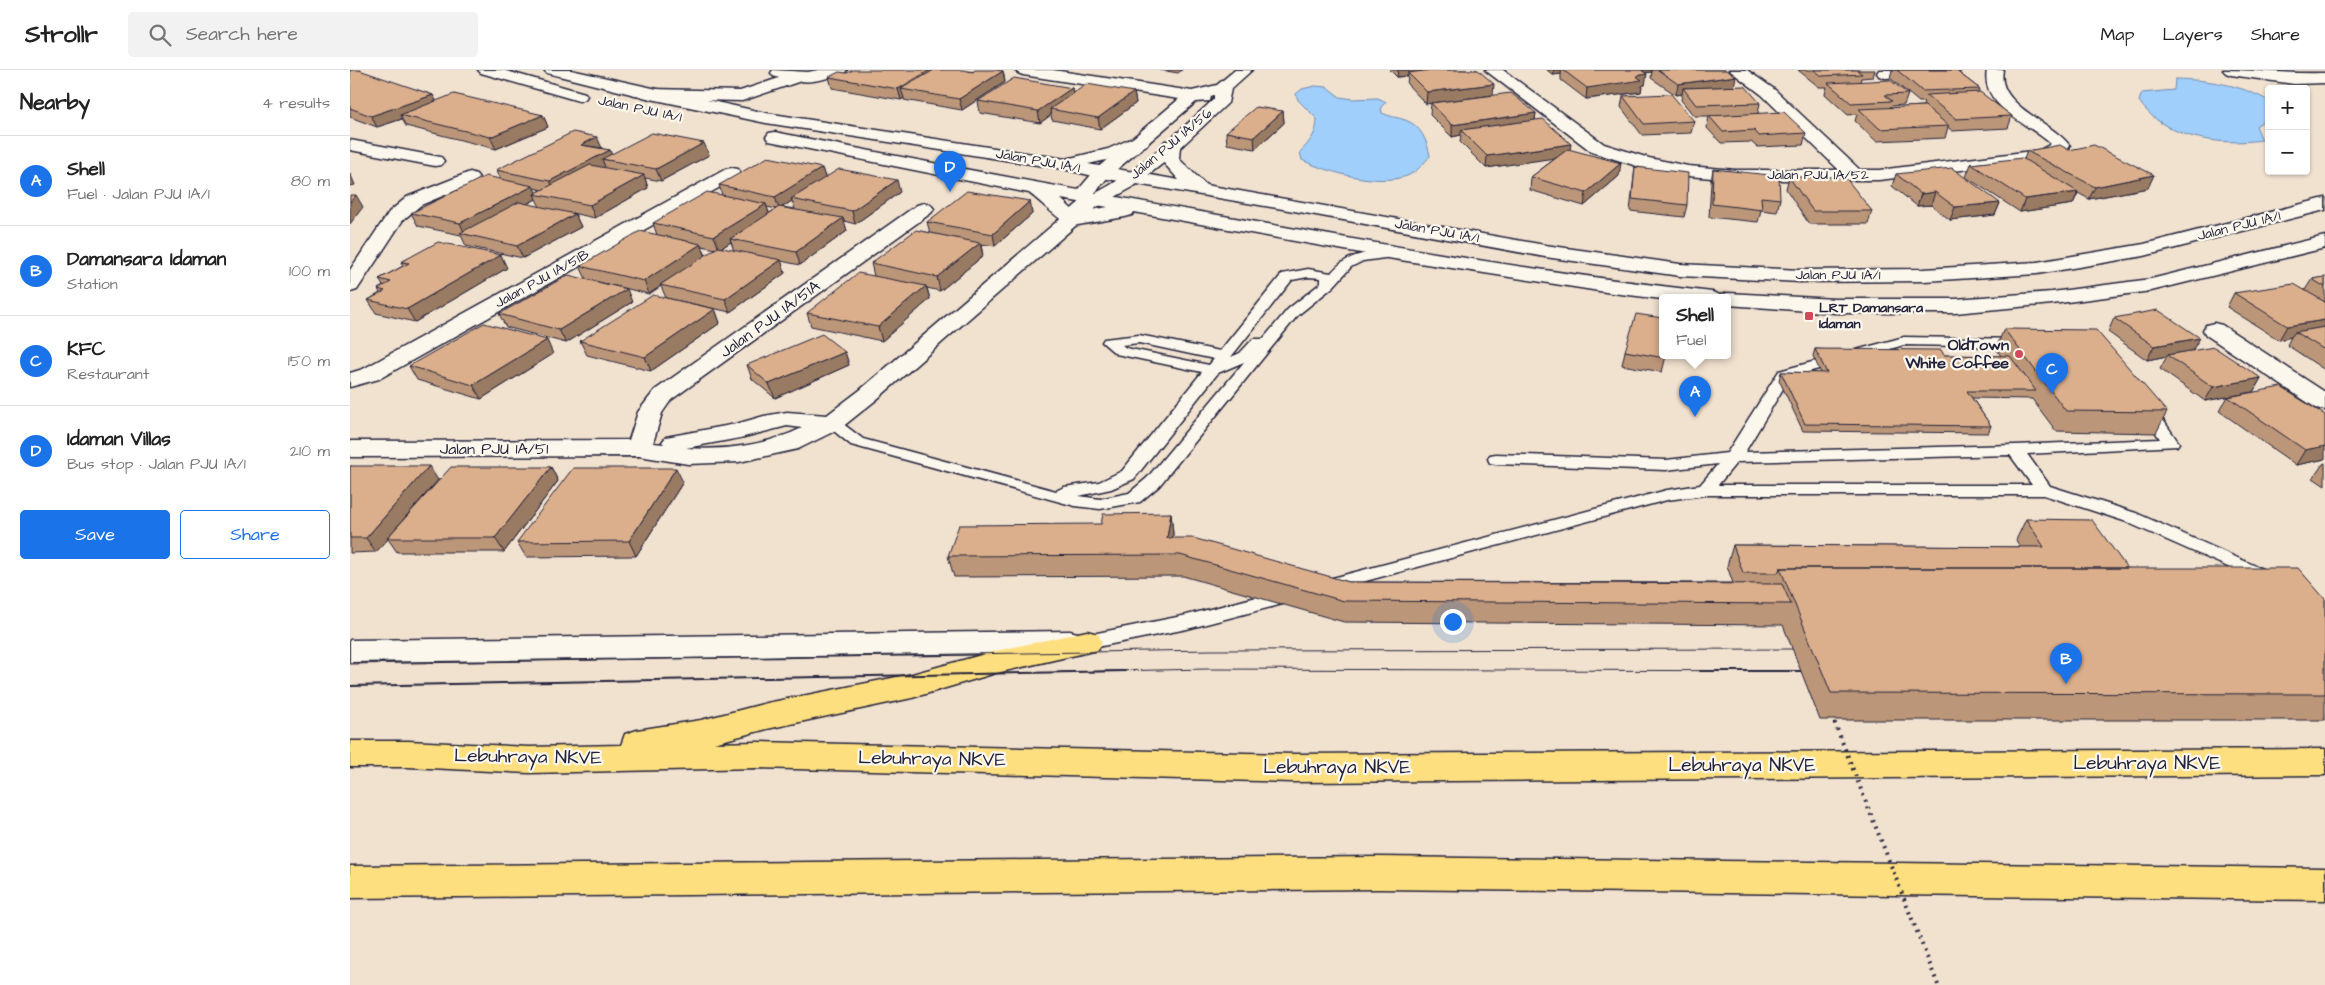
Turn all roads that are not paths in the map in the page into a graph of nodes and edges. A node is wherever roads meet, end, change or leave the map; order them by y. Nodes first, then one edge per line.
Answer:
1 (486, 70) edge
2 (552, 70) edge
3 (766, 70) edge
4 (839, 70) edge
5 (1023, 70) edge
6 (1244, 70) edge
7 (1493, 70) edge
8 (1737, 70) edge
9 (1954, 70) edge
10 (1995, 70) edge
11 (2231, 70) edge
12 (1884, 73) dead end
13 (802, 77) junction
14 (2325, 78) edge
15 (651, 94) junction
16 (1223, 94) junction
17 (1193, 96) junction
18 (598, 100) dead end
19 (766, 118) junction
20 (730, 128) dead end
21 (1141, 141) junction
22 (350, 145) edge
23 (1171, 145) junction
24 (435, 160) dead end
25 (1063, 164) junction
26 (732, 173) dead end
27 (1102, 173) junction
28 (1856, 176) junction
29 (470, 178) dead end
30 (1132, 178) junction
31 (1035, 188) junction
32 (1200, 190) junction
33 (1091, 199) junction
34 (2325, 204) edge
35 (924, 208) dead end
36 (1167, 211) junction
37 (1072, 220) junction
38 (2325, 242) edge
39 (1394, 253) junction
40 (1328, 284) junction
41 (350, 286) edge
42 (1676, 294) edge
43 (1731, 299) edge
44 (1293, 312) junction
45 (2214, 330) dead end
46 (2033, 343) edge
47 (1226, 360) junction
48 (1212, 370) junction
49 (350, 380) edge
50 (1226, 396) junction
51 (2140, 396) edge
52 (2325, 403) edge
53 (832, 423) junction
54 (639, 448) junction
55 (350, 449) edge
56 (2015, 450) junction
57 (1732, 457) junction
58 (1496, 459) dead end
59 (1705, 490) junction
60 (2044, 490) junction
61 (1052, 494) junction
62 (2280, 584) edge
63 (1087, 642) junction
64 (350, 651) edge
65 (350, 754) edge
66 (529, 760) junction
67 (2325, 762) edge
68 (350, 882) edge
69 (2325, 884) edge

1 - 18 street, Jalan PJU 1A/1
2 - 15 street, Jalan PJU 1A/1
3 - 13 street
4 - 13 street
5 - 17 street
6 - 16 street
7 - 28 street, Jalan PJU 1A/52
8 - 28 street
9 - 12 street
10 - 28 street, Jalan PJU 1A/52
11 - 14 street
13 - 15 street
13 - 19 street
15 - 19 street, Jalan PJU 1A/1
16 - 17 street, Jalan PJU 1A/56
16 - 23 street, Jalan PJU 1A/56
17 - 21 street, Jalan PJU 1A/56
19 - 25 street, Jalan PJU 1A/1
20 - 31 street, Jalan PJU 1A/1
21 - 25 street
21 - 27 street, Jalan PJU 1A/56
22 - 24 street
23 - 30 street, Jalan PJU 1A/56
23 - 32 street
25 - 27 street, Jalan PJU 1A/1
26 - 49 street, Jalan PJU 1A/51B
27 - 30 street, Jalan PJU 1A/1
27 - 33 street, Jalan PJU 1A/56
29 - 41 street
30 - 32 street, Jalan PJU 1A/1
30 - 33 street, Jalan PJU 1A/56
31 - 33 street, Jalan PJU 1A/1
31 - 37 street
32 - 34 street, Jalan PJU 1A/1
33 - 36 street, Jalan PJU 1A/1
33 - 37 street, Jalan PJU 1A/51
35 - 54 street, Jalan PJU 1A/51A
36 - 37 street
36 - 39 street, Jalan PJU 1A/1
37 - 53 street, Jalan PJU 1A/51
38 - 43 street, Jalan PJU 1A/1
39 - 40 lane
39 - 42 street, Jalan PJU 1A/1
40 - 44 lane
40 - 47 lane
44 - 47 lane
44 - 50 lane
45 - 52 street
46 - 57 lane
47 - 48 lane
47 - 48 lane
47 - 50 lane
48 - 61 lane
50 - 61 lane
51 - 56 lane
53 - 54 street, Jalan PJU 1A/51
53 - 61 lane
54 - 55 street, Jalan PJU 1A/51
56 - 57 lane
56 - 60 lane
57 - 58 lane
57 - 59 lane
59 - 60 lane
59 - 63 lane
60 - 62 lane
63 - 64 street
63 - 66 highway
65 - 66 highway, Lebuhraya NKVE
66 - 67 highway, Lebuhraya NKVE
68 - 69 highway

